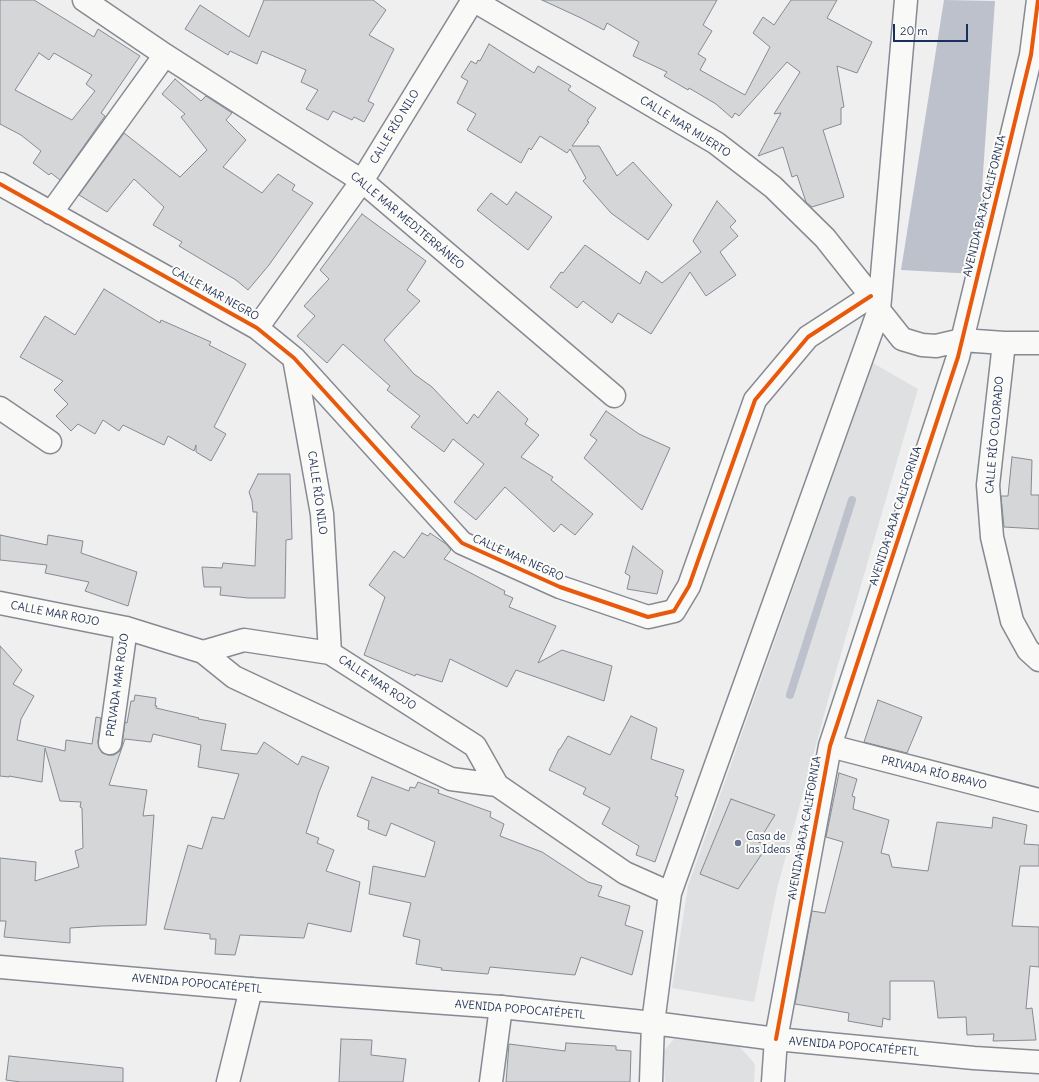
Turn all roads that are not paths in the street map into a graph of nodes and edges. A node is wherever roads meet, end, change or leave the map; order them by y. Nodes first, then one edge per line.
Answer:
1 (84, 0) edge
2 (473, 0) edge
3 (906, 0) edge
4 (1038, 0) edge
5 (164, 55) junction
6 (1035, 57) edge
7 (362, 181) junction
8 (0, 184) edge
9 (51, 212) junction
10 (875, 303) junction
11 (257, 328) junction
12 (962, 340) junction
13 (1004, 343) junction
14 (1039, 343) edge
15 (294, 358) junction
16 (614, 396) dead end
17 (0, 408) edge
18 (50, 442) dead end
19 (0, 603) edge
20 (126, 628) junction
21 (203, 652) junction
22 (330, 653) junction
23 (1039, 660) edge
24 (110, 743) dead end
25 (830, 746) junction
26 (497, 785) junction
27 (1039, 800) edge
28 (670, 893) junction
29 (0, 967) edge
30 (251, 989) junction
31 (501, 1007) junction
32 (653, 1024) junction
33 (776, 1039) junction
34 (1039, 1062) edge
35 (228, 1082) edge
36 (491, 1082) edge
37 (651, 1082) edge
38 (773, 1082) edge

1 - 5 street, CALLE MAR MEDITERRÁNEO
2 - 7 street, CALLE RÍO NILO
2 - 10 street, CALLE MAR MUERTO
3 - 10 street
4 - 6 street, AVENIDA BAJA CALIFORNIA
5 - 7 street, CALLE MAR MEDITERRÁNEO
5 - 9 street
6 - 12 street, AVENIDA BAJA CALIFORNIA
7 - 11 street, CALLE RÍO NILO
7 - 16 street, CALLE MAR MEDITERRÁNEO
8 - 9 street, CALLE MAR NEGRO
9 - 11 street, CALLE MAR NEGRO
10 - 12 street, CALLE MAR MUERTO
10 - 15 street, CALLE MAR NEGRO
10 - 28 street
11 - 15 street, CALLE MAR NEGRO
12 - 13 street, CALLE MAR MUERTO
12 - 25 street, AVENIDA BAJA CALIFORNIA
13 - 14 street, CALLE MAR MUERTO
13 - 23 street, CALLE RÍO COLORADO
15 - 22 street, CALLE RÍO NILO
17 - 18 street
19 - 20 street, CALLE MAR ROJO
20 - 21 street, CALLE MAR ROJO
20 - 24 street, PRIVADA MAR ROJO
21 - 22 street, CALLE MAR ROJO
21 - 26 street, CALLE MAR ROJO
22 - 26 street, CALLE MAR ROJO
25 - 27 street, PRIVADA RÍO BRAVO
25 - 33 street, AVENIDA BAJA CALIFORNIA
26 - 28 street, CALLE MAR ROJO
28 - 32 street
29 - 30 street, AVENIDA POPOCATÉPETL
30 - 31 street, AVENIDA POPOCATÉPETL
30 - 35 street
31 - 32 street, AVENIDA POPOCATÉPETL
31 - 36 street
32 - 33 street, AVENIDA POPOCATÉPETL
32 - 37 street
33 - 34 street, AVENIDA POPOCATÉPETL
33 - 38 street, AVENIDA BAJA CALIFORNIA

